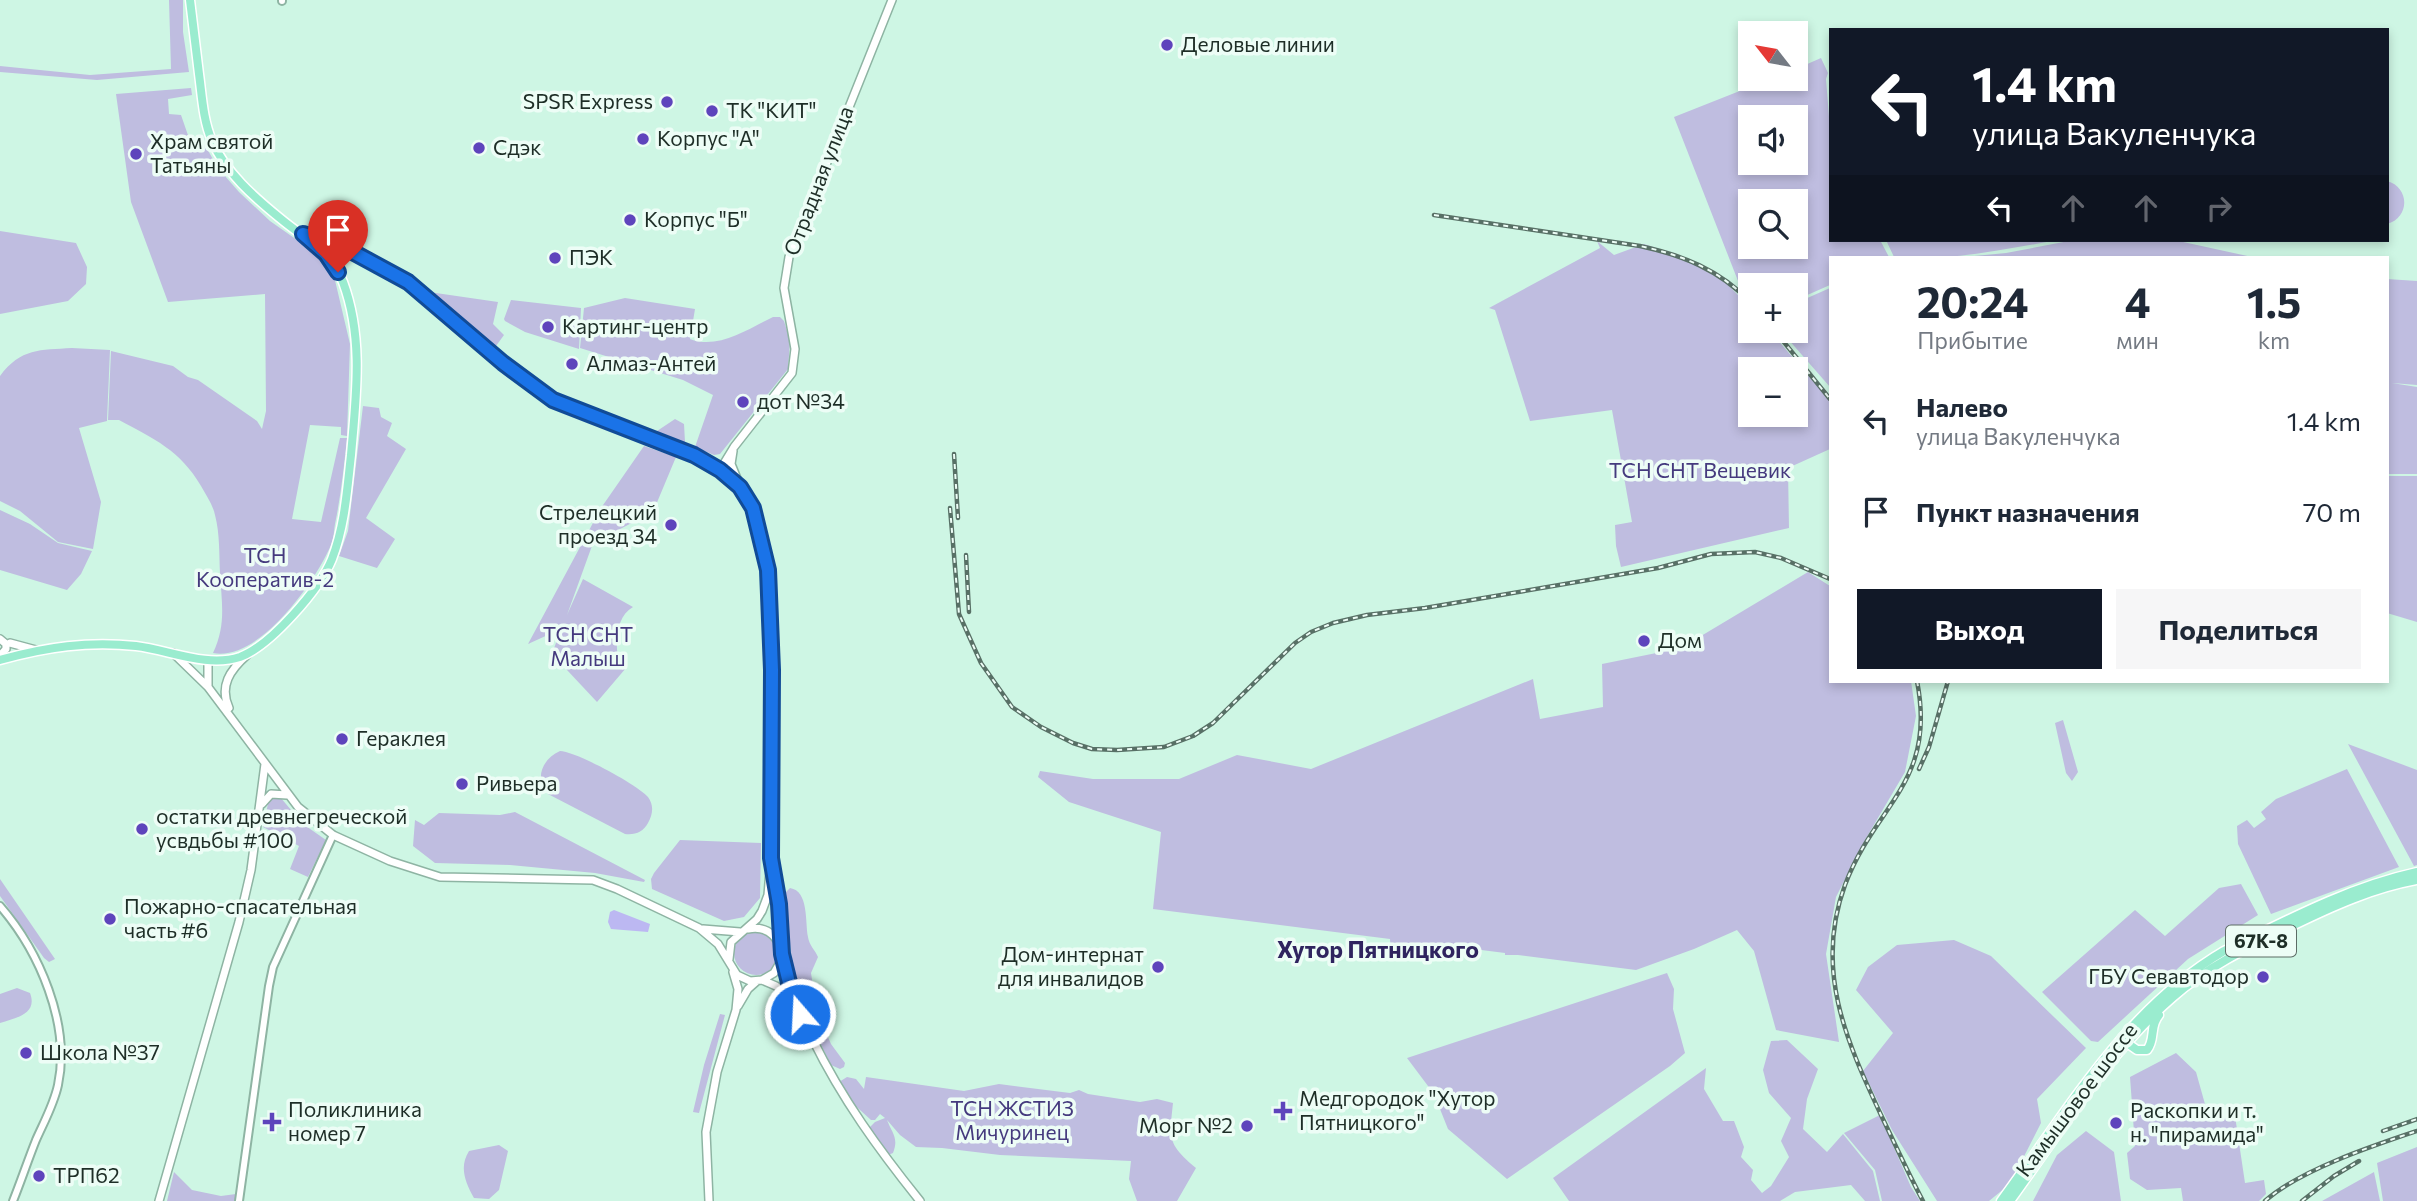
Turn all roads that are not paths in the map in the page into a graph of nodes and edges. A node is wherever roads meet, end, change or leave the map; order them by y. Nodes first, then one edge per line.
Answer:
1 (190, 0) edge
2 (892, 0) edge
3 (303, 234) junction
4 (338, 244) junction
5 (326, 254) junction
6 (734, 447) junction
7 (706, 461) junction
8 (720, 470) junction
9 (740, 487) junction
10 (327, 566) junction
11 (4, 641) edge
12 (36, 650) junction
13 (172, 652) junction
14 (250, 652) junction
15 (18, 654) junction
16 (0, 658) edge
17 (208, 660) junction
18 (208, 687) junction
19 (234, 719) junction
20 (265, 763) junction
21 (275, 777) junction
22 (288, 795) junction
23 (261, 805) junction
24 (333, 835) junction
25 (771, 856) junction
26 (2417, 872) edge
27 (2417, 880) edge
28 (0, 906) edge
29 (699, 928) junction
30 (744, 930) junction
31 (782, 951) junction
32 (731, 966) junction
33 (759, 981) junction
34 (2174, 996) junction
35 (793, 999) junction
36 (736, 1010) junction
37 (2143, 1013) junction
38 (2127, 1043) junction
39 (13, 1201) edge
40 (159, 1201) edge
41 (239, 1201) edge
42 (709, 1201) edge
43 (920, 1201) edge
44 (2001, 1201) edge
45 (2010, 1201) edge

1 - 3 main road
2 - 6 main road, Отрадная улица
3 - 4 main road
3 - 5 main road
4 - 5 main road
4 - 7 main road
5 - 10 main road
6 - 7 main road
6 - 8 main road, Отрадная улица
6 - 9 main road
7 - 8 main road
8 - 9 main road
9 - 25 main road
10 - 14 main road
10 - 17 main road
11 - 12 main road
11 - 15 main road
11 - 16 main road
12 - 13 main road
12 - 15 main road
13 - 17 main road
13 - 18 main road
14 - 17 main road
14 - 19 main road
15 - 16 main road
17 - 18 main road
18 - 19 main road
19 - 20 main road
20 - 21 main road
20 - 23 main road
21 - 22 main road
21 - 23 main road
22 - 23 main road
22 - 24 main road
23 - 40 main road
24 - 29 main road
24 - 41 street
25 - 30 main road
25 - 31 main road
26 - 37 main road, Камышовое шоссе / 67К-8
27 - 34 main road, Камышовое шоссе / 67К-8
28 - 39 street
29 - 30 main road
29 - 32 main road
30 - 31 main road
30 - 32 main road
31 - 33 main road
31 - 35 main road
32 - 33 main road
32 - 36 main road
33 - 35 main road
33 - 36 main road
34 - 38 main road, Камышовое шоссе / 67К-8
34 - 38 main road
35 - 43 main road
36 - 42 main road
37 - 38 main road
37 - 44 main road, Камышовое шоссе / 67К-8
38 - 45 main road, Камышовое шоссе / 67К-8

